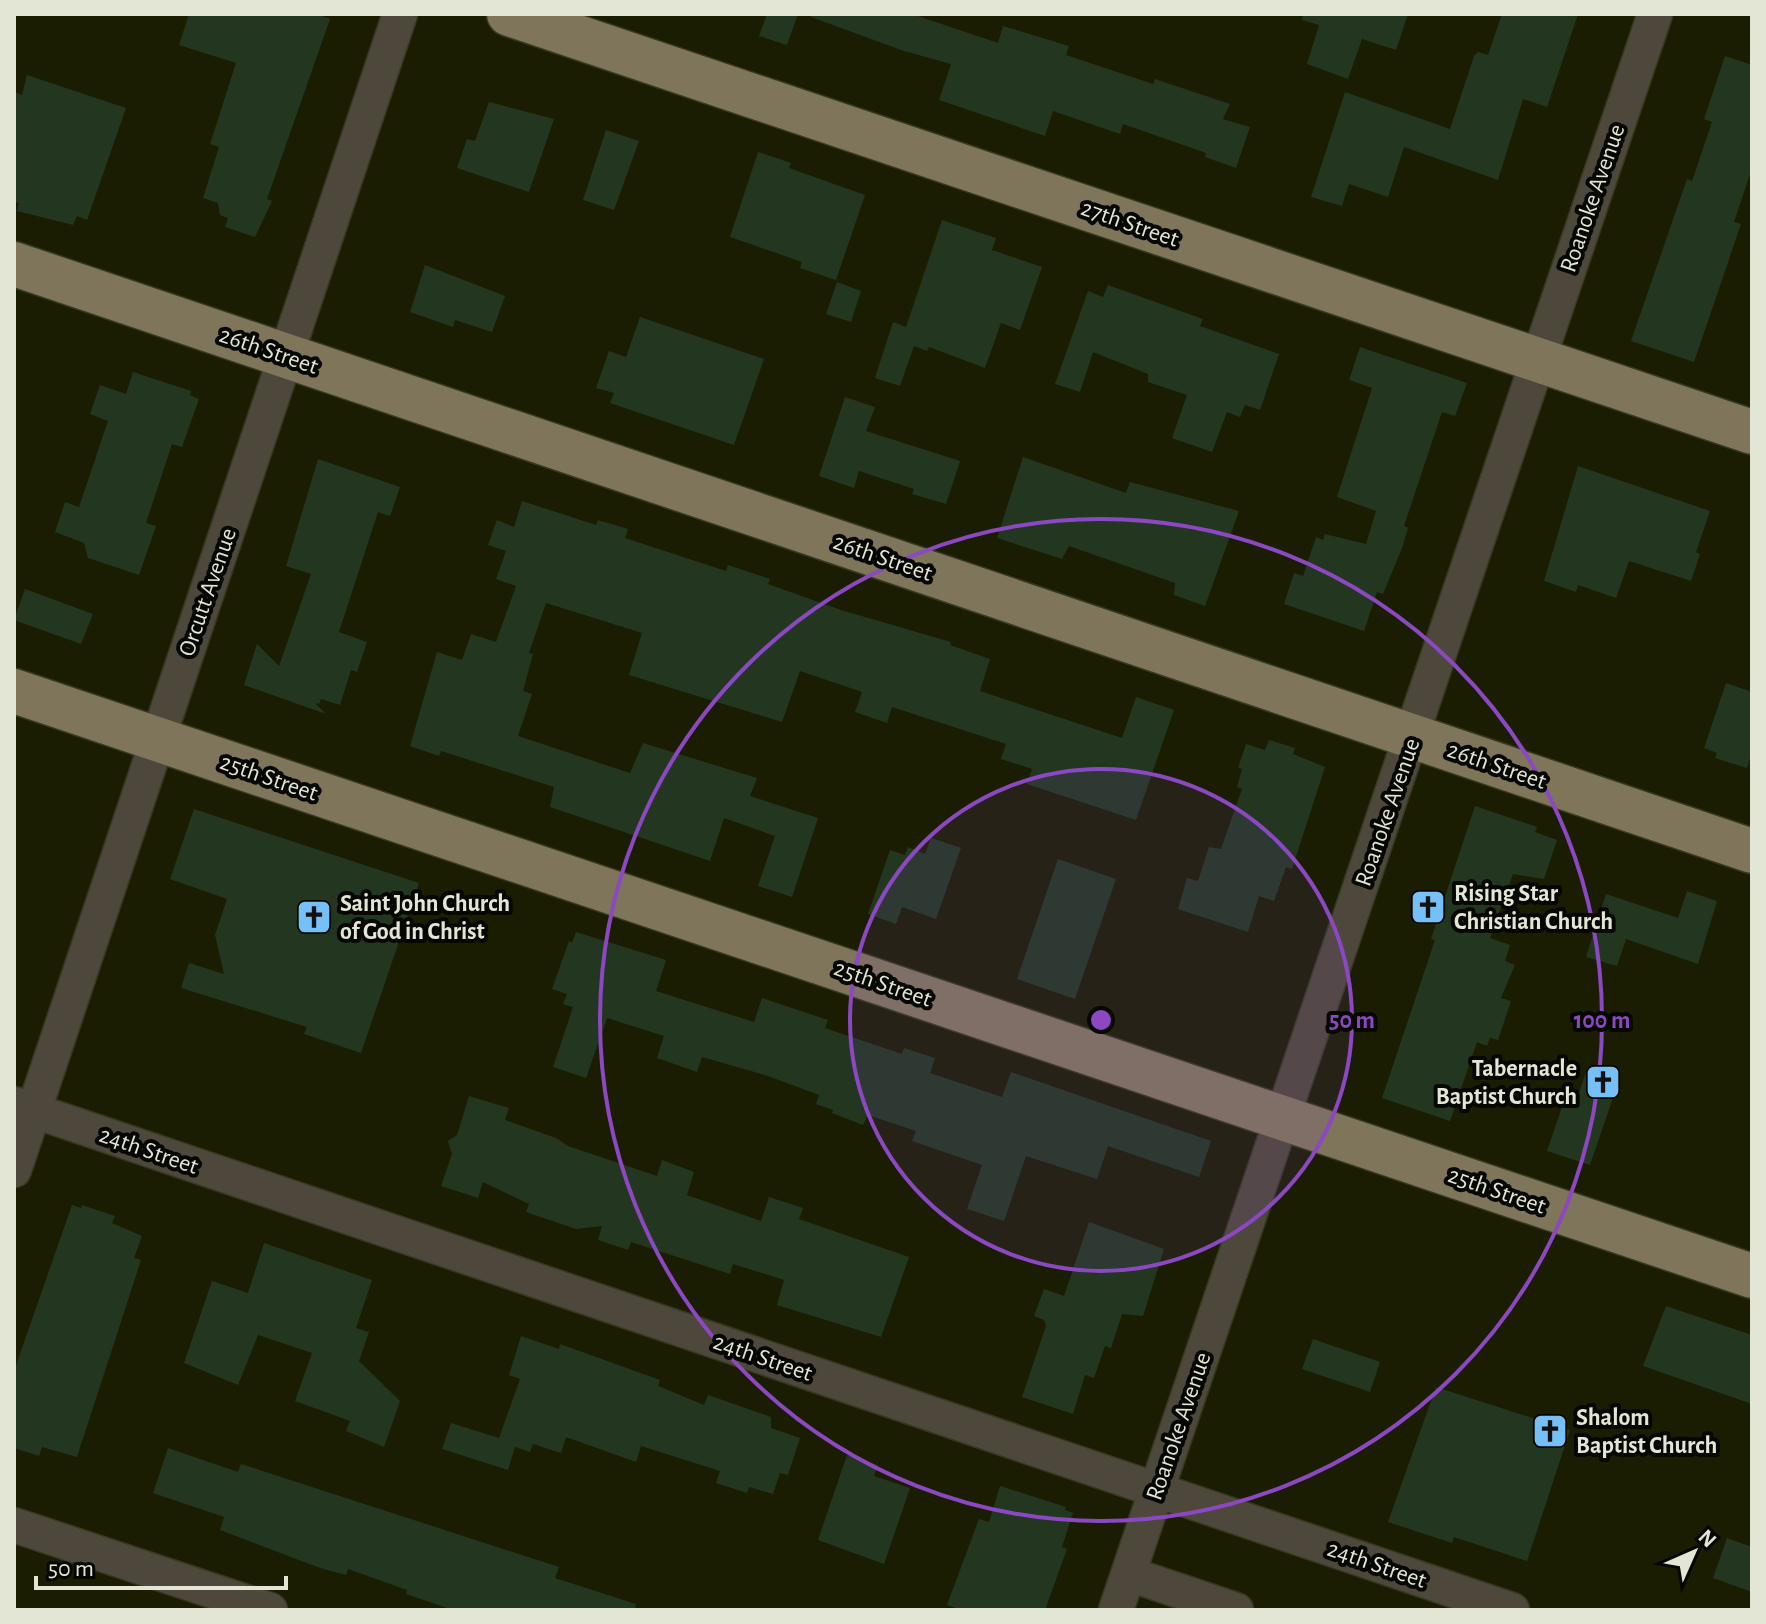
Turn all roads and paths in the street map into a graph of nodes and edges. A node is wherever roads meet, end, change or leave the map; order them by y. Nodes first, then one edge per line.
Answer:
1 (400, 14) edge
2 (509, 14) edge
3 (1655, 14) edge
4 (14, 264) edge
5 (287, 356) junction
6 (1536, 359) junction
7 (1752, 432) edge
8 (14, 691) edge
9 (1412, 736) junction
10 (157, 739) junction
11 (1752, 851) edge
12 (24, 1108) edge
13 (1283, 1118) junction
14 (14, 1170) edge
15 (1752, 1276) edge
16 (1156, 1489) junction
17 (14, 1525) edge
18 (1129, 1574) junction
19 (270, 1610) edge
20 (1116, 1610) edge
21 (1236, 1610) edge
22 (1512, 1610) edge

1 - 5 street, Orcutt Avenue
2 - 6 main road, 27th Street
3 - 6 street, Roanoke Avenue
4 - 5 main road, 26th Street
5 - 9 main road, 26th Street
5 - 10 street, Orcutt Avenue
6 - 7 main road, 27th Street
6 - 9 street, Roanoke Avenue
8 - 10 main road, 25th Street
9 - 11 main road, 26th Street
9 - 13 street, Roanoke Avenue
10 - 12 street, Orcutt Avenue
10 - 13 main road, 25th Street
12 - 14 street, Orcutt Avenue
12 - 16 street, 24th Street
13 - 15 main road, 25th Street
13 - 16 street, Roanoke Avenue
16 - 18 street, Roanoke Avenue
16 - 22 street, 24th Street
17 - 19 street
18 - 20 street, Roanoke Avenue
18 - 21 street

